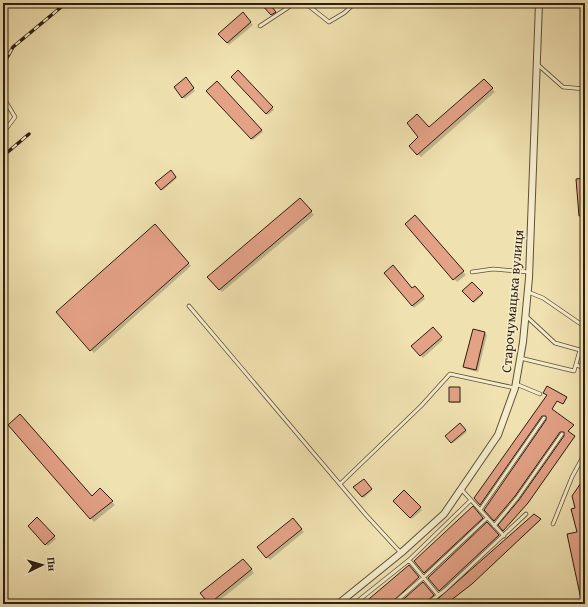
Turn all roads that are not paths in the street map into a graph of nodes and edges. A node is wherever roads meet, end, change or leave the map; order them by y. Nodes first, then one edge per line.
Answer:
1 (295, 3) edge
2 (305, 3) edge
3 (355, 3) edge
4 (540, 3) edge
5 (260, 26) dead end
6 (536, 63) junction
7 (585, 89) edge
8 (3, 97) edge
9 (3, 133) edge
10 (472, 272) dead end
11 (529, 272) junction
12 (528, 292) junction
13 (189, 306) dead end
14 (525, 316) junction
15 (585, 327) edge
16 (520, 358) junction
17 (576, 365) junction
18 (585, 368) edge
19 (516, 386) junction
20 (540, 394) dead end
21 (544, 418) dead end
22 (562, 434) dead end
23 (585, 453) edge
24 (340, 484) junction
25 (461, 489) junction
26 (471, 500) junction
27 (480, 510) junction
28 (526, 514) dead end
29 (487, 518) junction
30 (553, 524) dead end
31 (494, 526) junction
32 (504, 536) junction
33 (401, 553) junction
34 (408, 560) junction
35 (423, 578) junction
36 (438, 595) junction
37 (338, 604) edge
38 (354, 604) edge
39 (393, 604) edge
40 (427, 604) edge

1 - 5 lane
2 - 3 lane
4 - 6 street, Старочумацька вулиця
6 - 7 lane
6 - 11 street, Старочумацька вулиця
8 - 9 lane
10 - 11 lane
11 - 12 street, Старочумацька вулиця
12 - 14 street, Старочумацька вулиця
12 - 15 lane
13 - 24 lane
14 - 16 street, Старочумацька вулиця
14 - 17 lane
16 - 17 lane
16 - 19 street, Старочумацька вулиця
17 - 18 lane
19 - 20 lane
19 - 24 lane
19 - 25 street, Старочумацька вулиця
21 - 27 lane
22 - 31 lane
23 - 30 lane
24 - 33 lane
25 - 26 lane
25 - 33 street, Старочумацька вулиця
26 - 27 lane
26 - 34 lane
27 - 29 lane
28 - 32 lane
29 - 31 lane
29 - 35 lane
31 - 32 lane
32 - 36 lane
33 - 37 street, Старочумацька вулиця
34 - 35 lane
34 - 38 lane
35 - 36 lane
35 - 39 lane
36 - 40 lane

